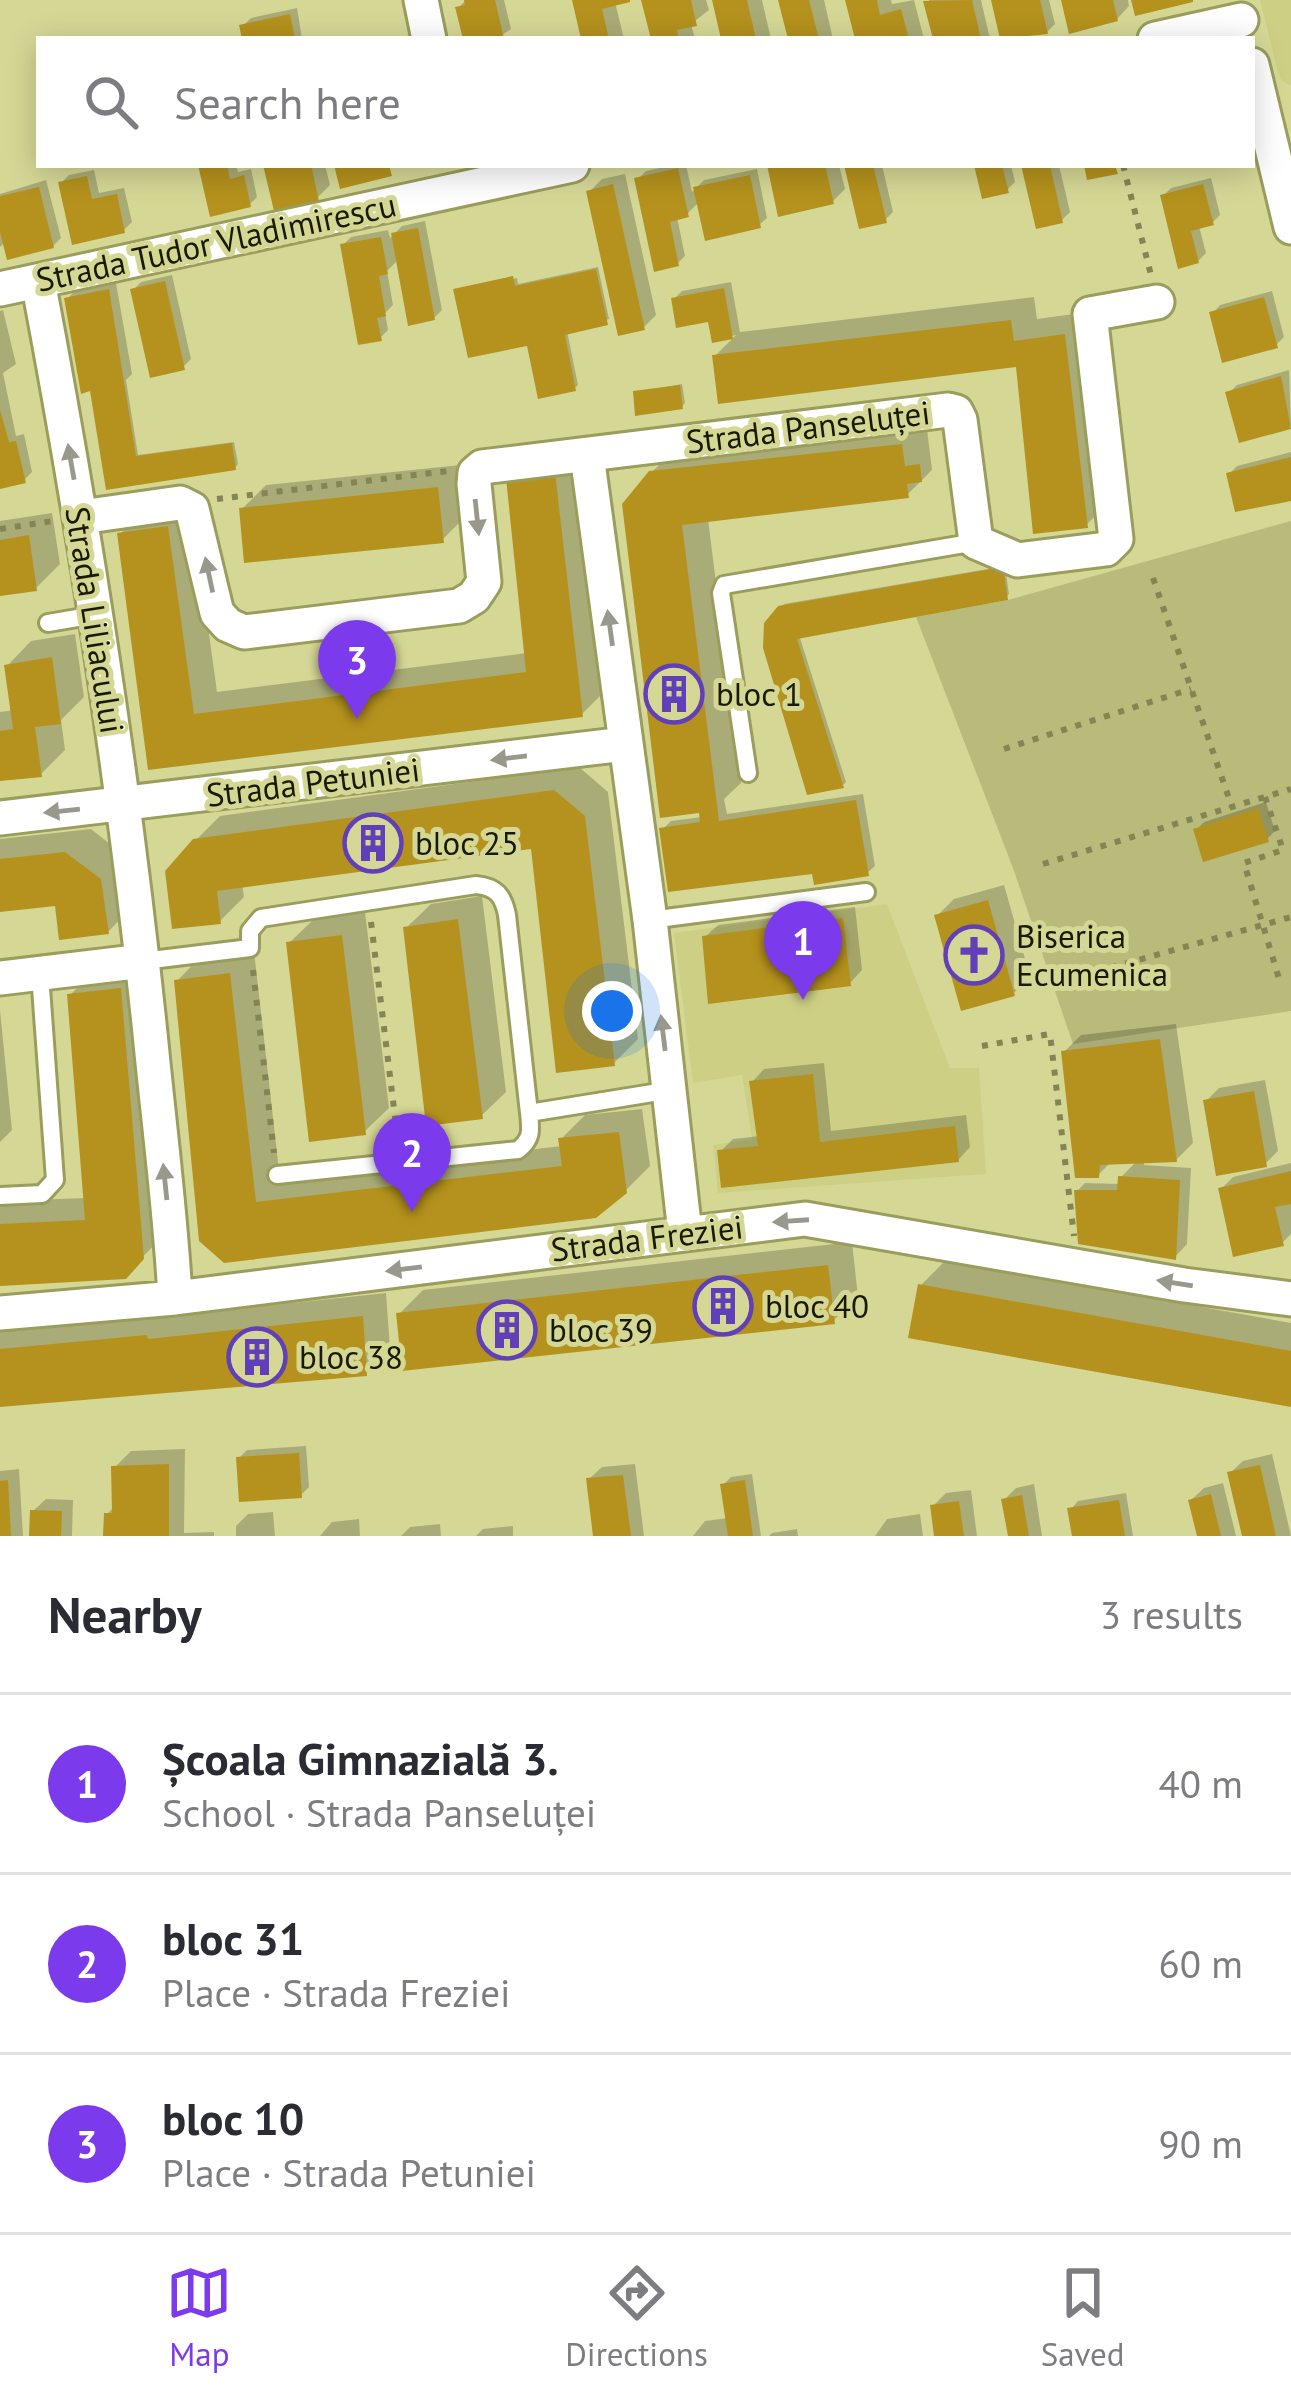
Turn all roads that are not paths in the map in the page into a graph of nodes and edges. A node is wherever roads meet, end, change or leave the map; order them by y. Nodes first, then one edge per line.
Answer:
1 (421, 0) edge
2 (1241, 20) edge
3 (428, 36) edge
4 (1169, 36) edge
5 (1255, 77) edge
6 (544, 168) edge
7 (458, 177) edge
8 (1291, 227) edge
9 (38, 281) junction
10 (0, 289) edge
11 (1157, 302) road end
12 (587, 455) junction
13 (80, 517) junction
14 (976, 542) junction
15 (95, 615) junction
16 (48, 623) dead end
17 (625, 744) junction
18 (748, 773) dead end
19 (124, 805) junction
20 (0, 818) edge
21 (866, 892) dead end
22 (650, 920) junction
23 (143, 961) junction
24 (40, 974) junction
25 (0, 978) edge
26 (671, 1090) junction
27 (529, 1113) junction
28 (277, 1175) road end
29 (0, 1196) edge
30 (685, 1233) junction
31 (176, 1298) junction
32 (1291, 1298) edge
33 (0, 1313) edge

1 - 3 street
2 - 4 street
5 - 8 street
6 - 7 street, Strada Tudor Vladimirescu
7 - 9 street, Strada Tudor Vladimirescu
9 - 10 street, Strada Tudor Vladimirescu
13 -> 9 street, Strada Liliacului
11 - 14 street
12 -> 13 street, Strada Panseluței
12 - 14 street, Strada Panseluței
17 -> 12 street
13 - 15 street, Strada Liliacului
14 - 18 lane
15 - 16 lane
15 - 19 street, Strada Liliacului
17 -> 19 street, Strada Petuniei
17 - 22 street
19 -> 20 street, Strada Petuniei
19 - 23 street, Strada Liliacului
21 - 22 lane
26 -> 22 street
23 - 24 street
23 - 27 lane
31 -> 23 street, Strada Liliacului
24 - 25 street
24 - 29 lane
26 - 27 lane
26 - 30 street
27 - 28 lane
30 -> 31 street, Strada Freziei
32 -> 30 street, Strada Freziei
31 - 33 street, Strada Freziei

